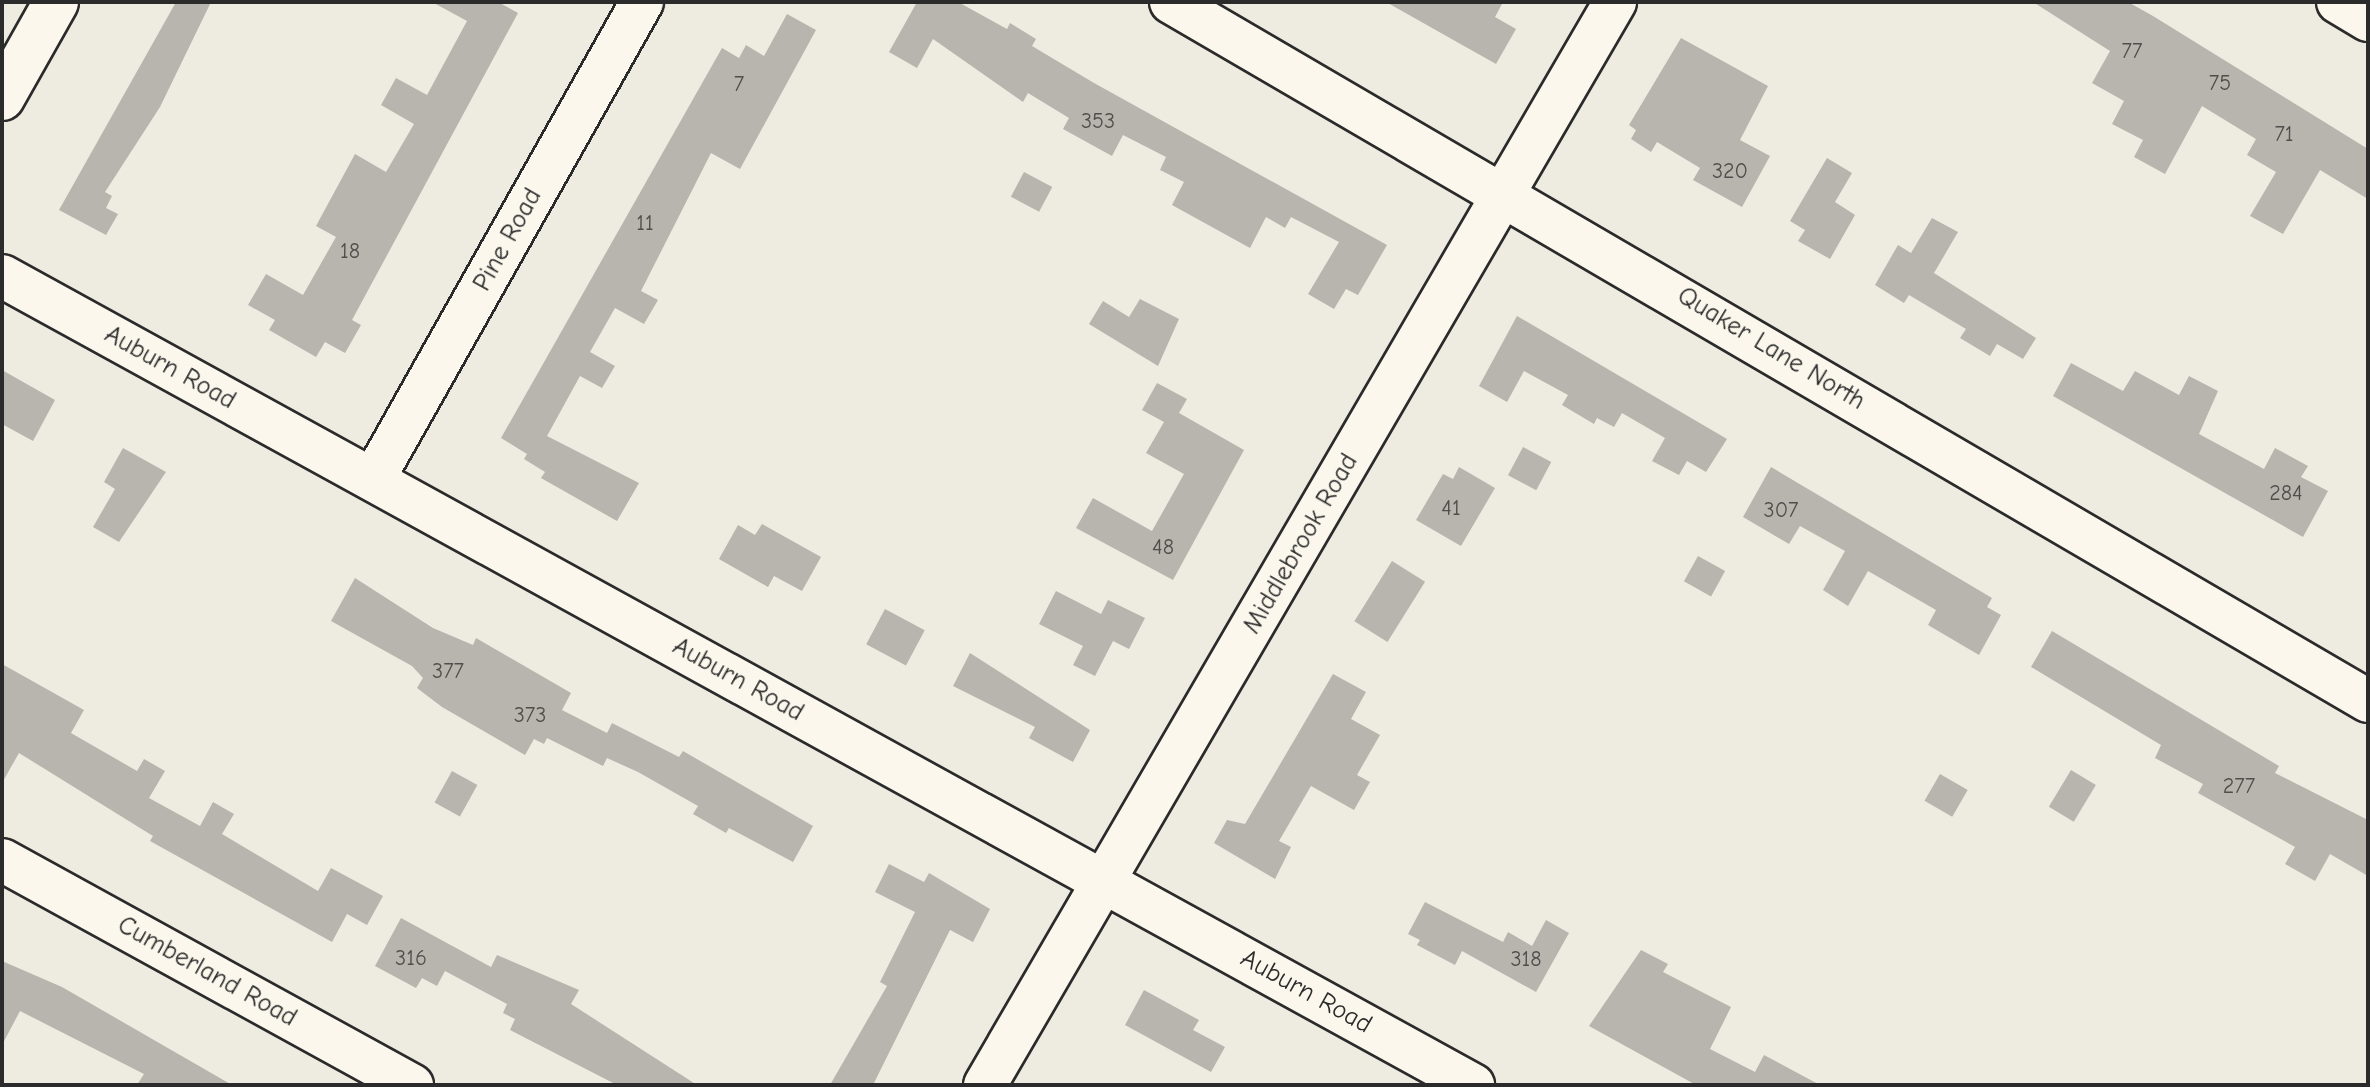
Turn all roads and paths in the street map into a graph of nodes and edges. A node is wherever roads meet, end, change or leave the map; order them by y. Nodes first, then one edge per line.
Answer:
1 (56, 2) edge
2 (642, 2) edge
3 (1171, 2) edge
4 (1615, 2) edge
5 (2338, 2) edge
6 (2368, 20) edge
7 (2, 98) edge
8 (1505, 191) junction
9 (2, 276) edge
10 (374, 478) junction
11 (2368, 701) edge
12 (2, 860) edge
13 (1105, 882) junction
14 (412, 1085) edge
15 (985, 1085) edge
16 (1473, 1085) edge

1 - 7 main road
2 - 10 street, Pine Road
3 - 8 street, Quaker Lane North
4 - 8 street, Middlebrook Road
5 - 6 street
8 - 11 street, Quaker Lane North
8 - 13 street, Middlebrook Road
9 - 10 street, Auburn Road
10 - 13 street, Auburn Road
12 - 14 street, Cumberland Road
13 - 15 street, Middlebrook Road
13 - 16 street, Auburn Road

